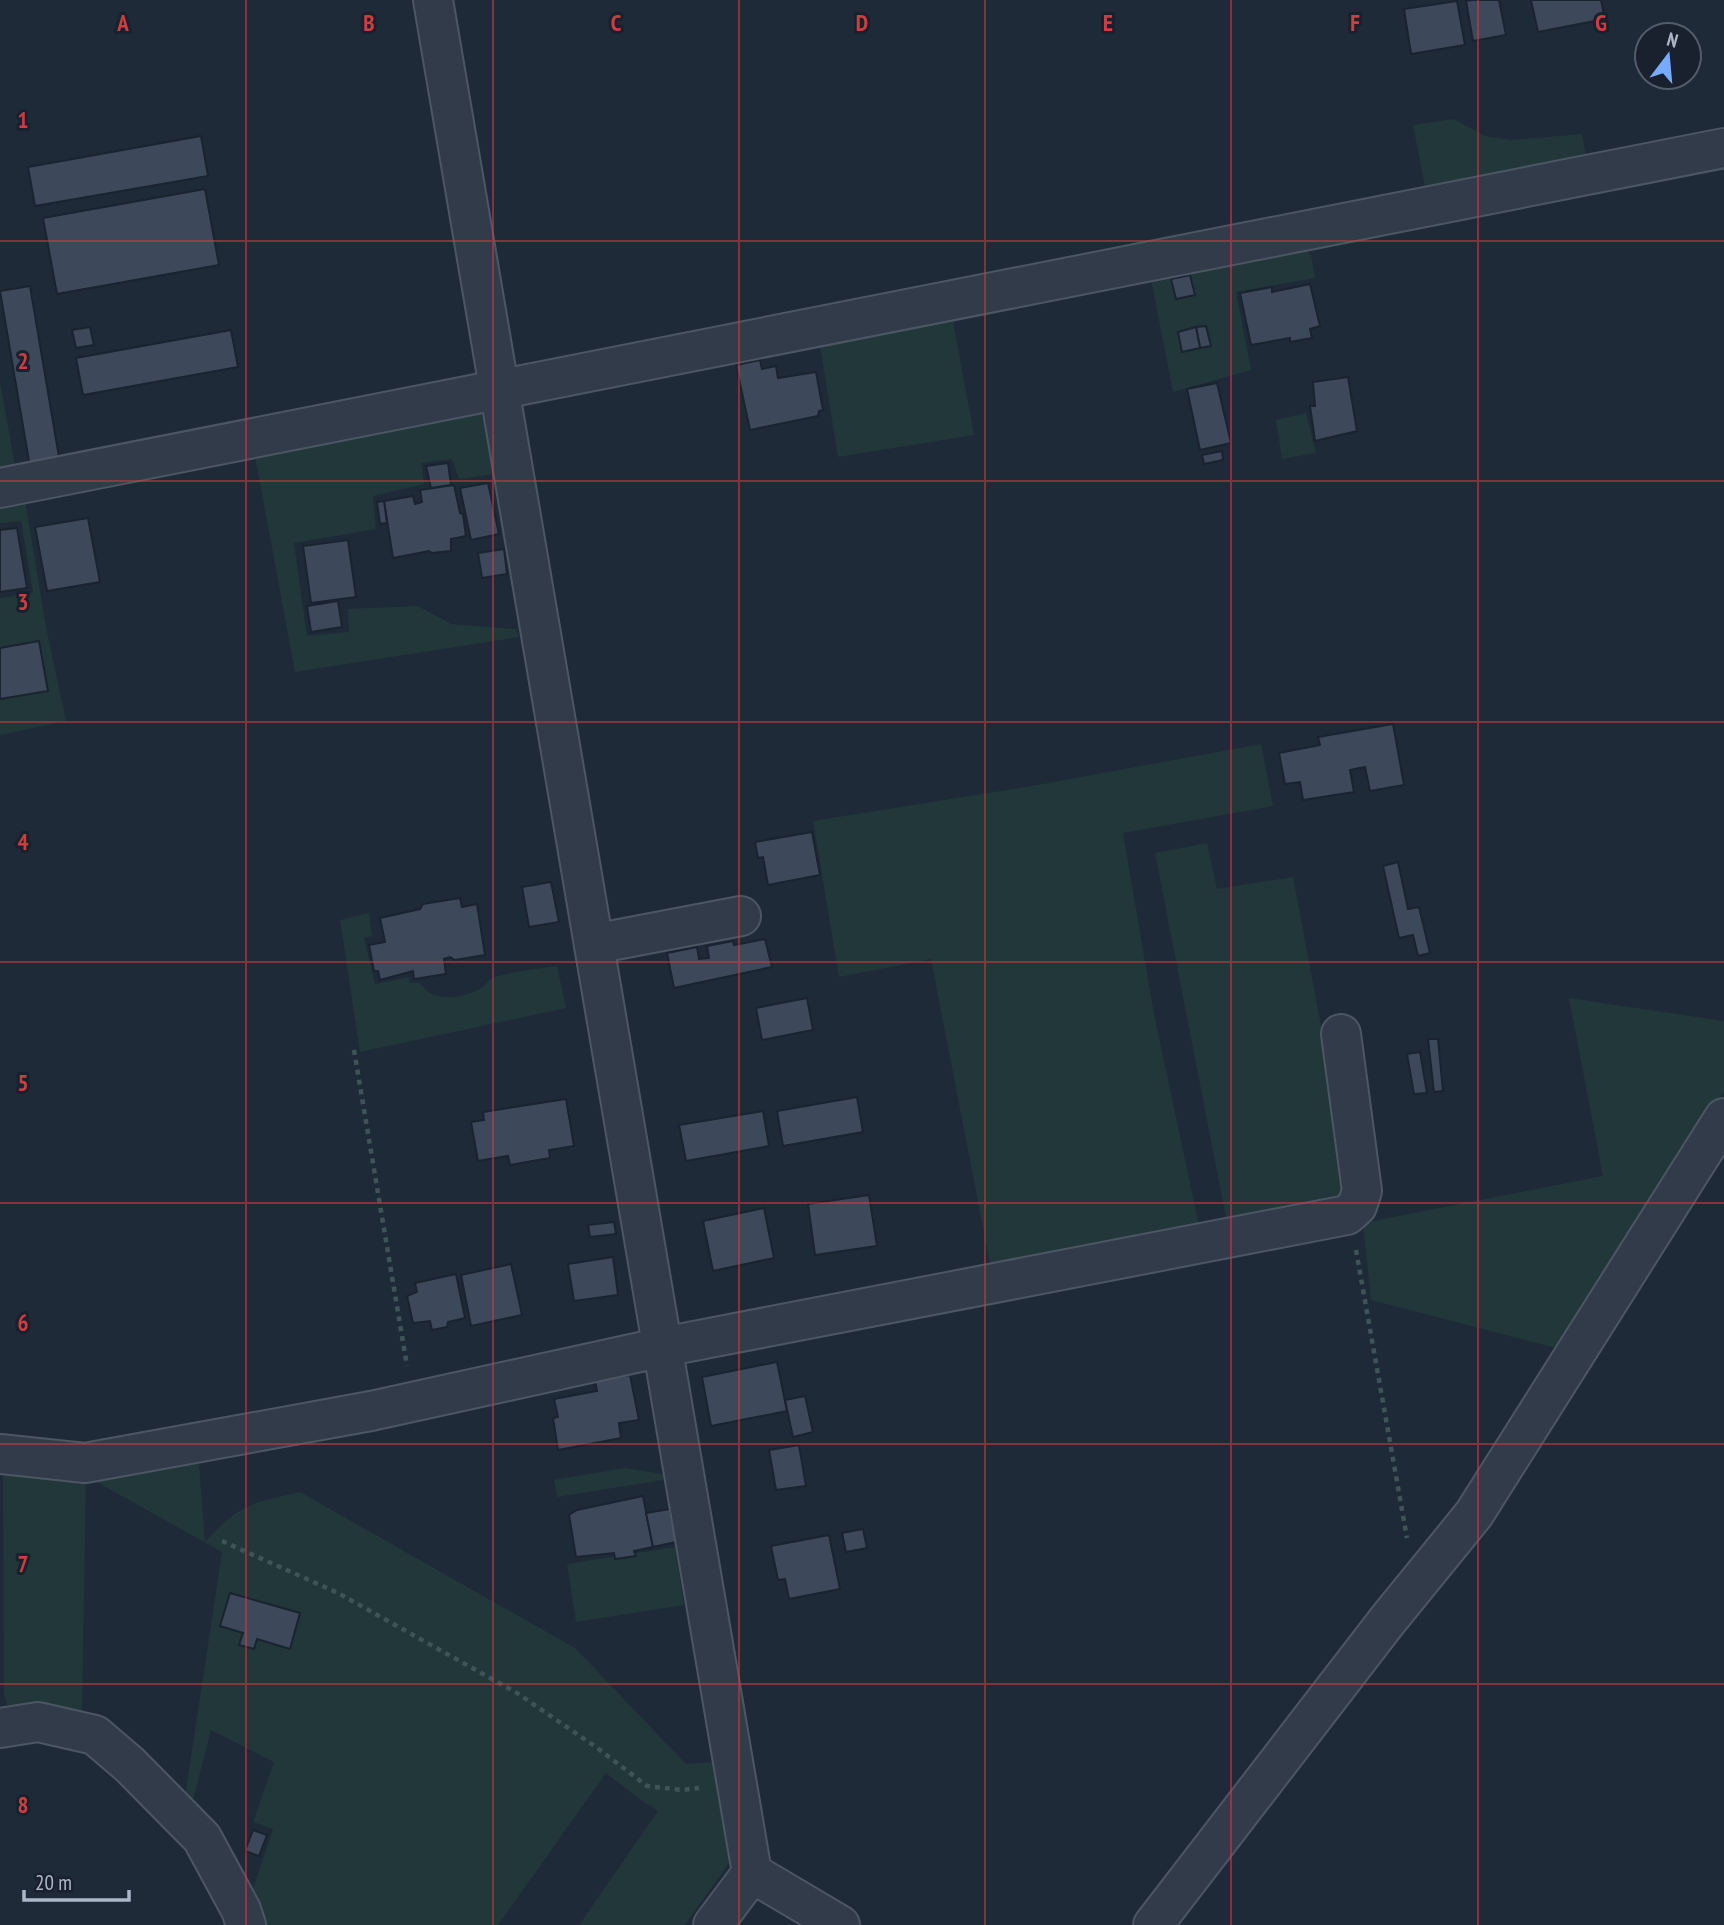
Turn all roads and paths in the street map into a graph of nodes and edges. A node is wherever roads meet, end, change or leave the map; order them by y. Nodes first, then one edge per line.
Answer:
1 (433, 0) edge
2 (1724, 148) edge
3 (499, 390) junction
4 (0, 488) edge
5 (741, 916) dead end
6 (594, 944) junction
7 (1341, 1034) dead end
8 (354, 1050) dead end
9 (1724, 1118) edge
10 (1347, 1215) junction
11 (663, 1347) junction
12 (412, 1401) junction
13 (0, 1454) edge
14 (222, 1541) dead end
15 (1424, 1575) junction
16 (0, 1728) edge
17 (737, 1782) junction
18 (752, 1873) junction
19 (246, 1925) edge
20 (713, 1925) edge
21 (840, 1925) edge
22 (1153, 1925) edge

1 - 3 street
2 - 3 street
3 - 4 street
3 - 6 street
5 - 6 street
6 - 11 street
7 - 10 street
8 - 12 path
9 - 15 street
10 - 11 street
10 - 15 path
11 - 12 street
11 - 17 street
12 - 13 street
14 - 17 path
15 - 22 street
16 - 19 street
17 - 18 street
18 - 20 street
18 - 21 street

